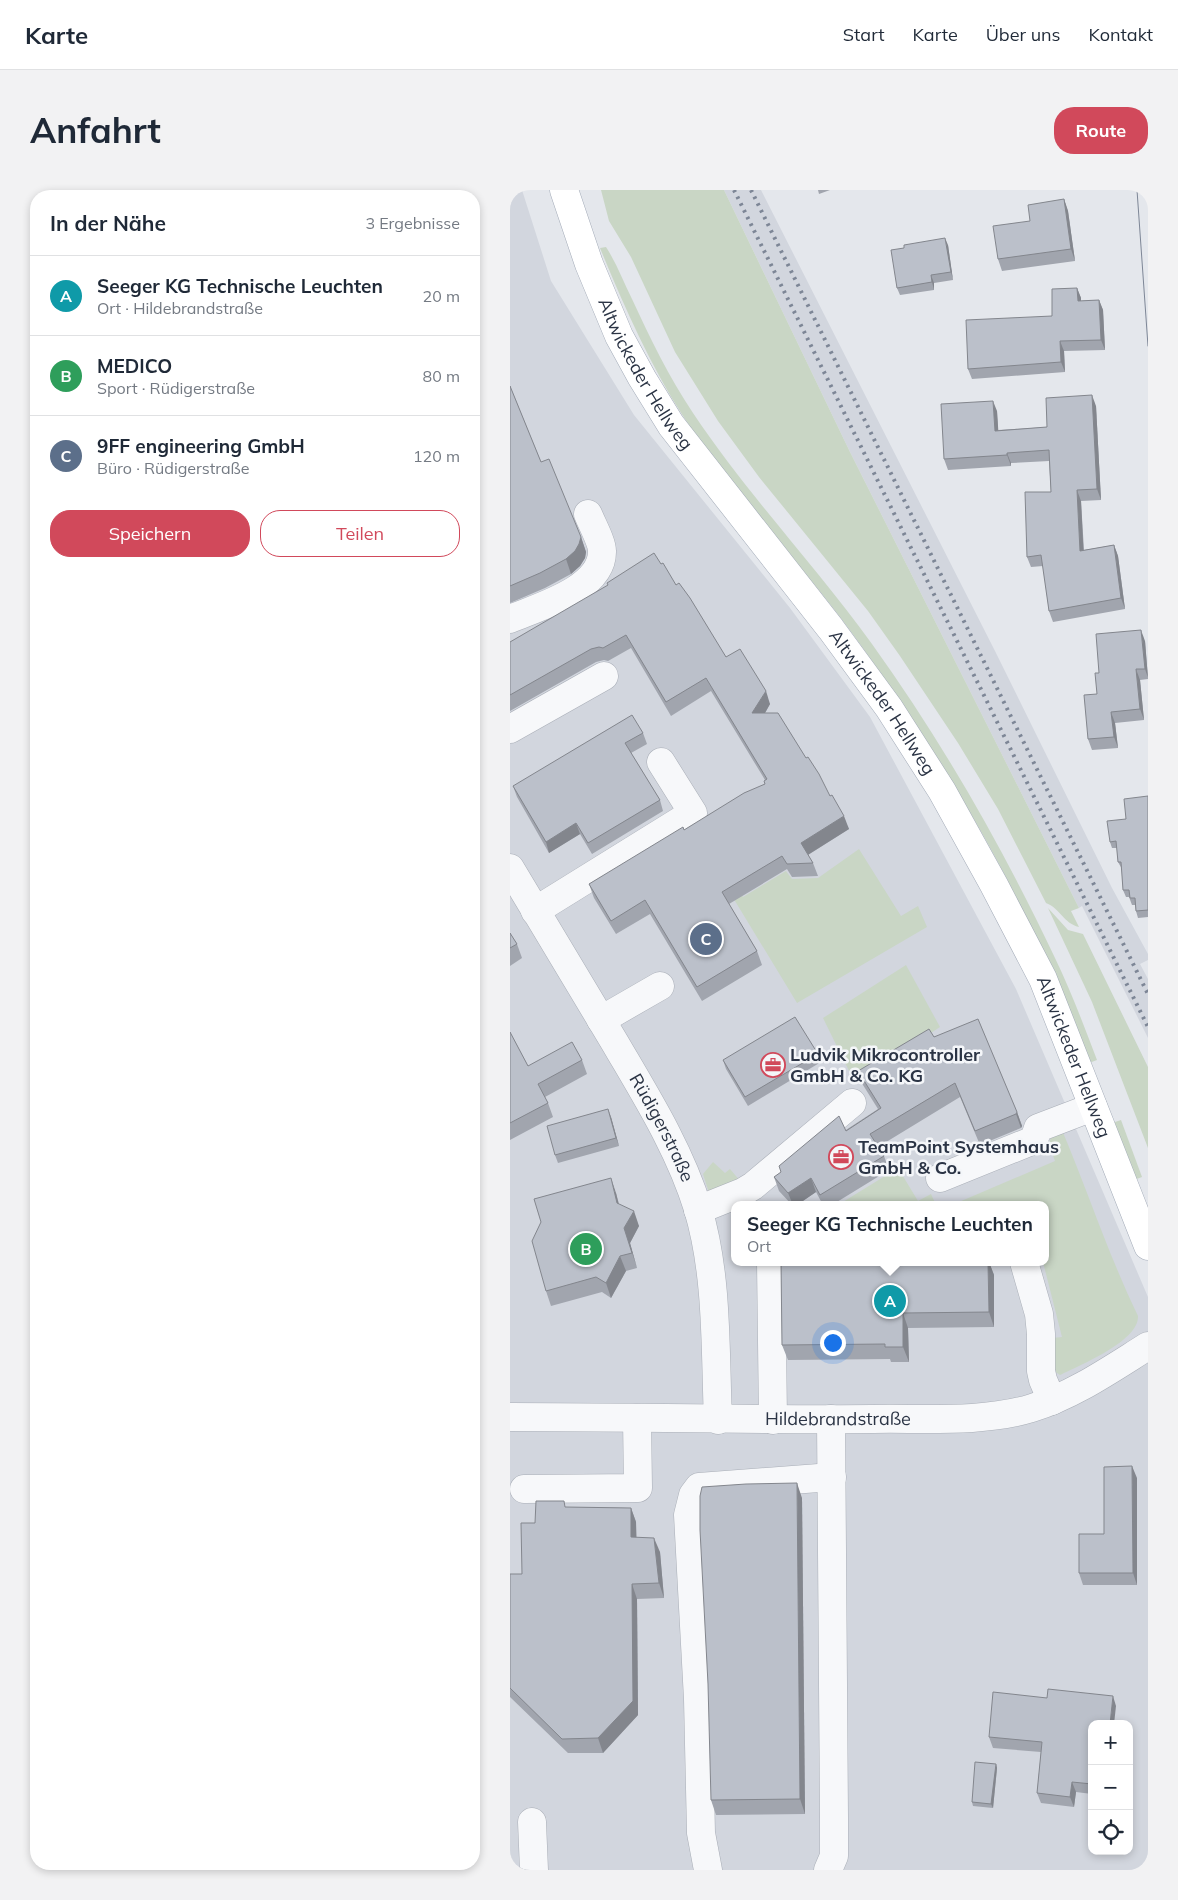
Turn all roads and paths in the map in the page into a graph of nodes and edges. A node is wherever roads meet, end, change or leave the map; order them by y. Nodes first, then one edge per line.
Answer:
1 (564, 190) edge
2 (588, 514) dead end
3 (510, 619) edge
4 (604, 676) dead end
5 (510, 729) edge
6 (661, 762) dead end
7 (510, 868) edge
8 (536, 910) junction
9 (660, 986) dead end
10 (601, 1020) junction
11 (852, 1103) dead end
12 (1093, 1107) junction
13 (940, 1178) dead end
14 (698, 1210) junction
15 (1148, 1246) edge
16 (771, 1266) edge
17 (1025, 1266) edge
18 (1148, 1346) edge
19 (1052, 1401) junction
20 (510, 1417) edge
21 (638, 1418) junction
22 (831, 1419) junction
23 (718, 1420) junction
24 (773, 1420) junction
25 (832, 1477) junction
26 (524, 1489) dead end
27 (532, 1822) dead end
28 (534, 1870) edge
29 (708, 1870) edge
30 (828, 1870) edge

1 - 12 main road, Altwickeder Hellweg
2 - 3 street
4 - 5 street
6 - 8 street
7 - 8 street, Rüdigerstraße
8 - 10 street, Rüdigerstraße
9 - 10 street
10 - 14 street, Rüdigerstraße
11 - 14 street
12 - 13 street
12 - 15 main road, Altwickeder Hellweg
14 - 23 street, Rüdigerstraße
16 - 24 street
17 - 19 street
18 - 19 street, Hildebrandstraße
19 - 22 street, Hildebrandstraße
20 - 21 street, Hildebrandstraße
21 - 23 street, Hildebrandstraße
21 - 26 street
22 - 24 street, Hildebrandstraße
22 - 25 street
23 - 24 street, Hildebrandstraße
25 - 29 street
25 - 30 street
27 - 28 street

